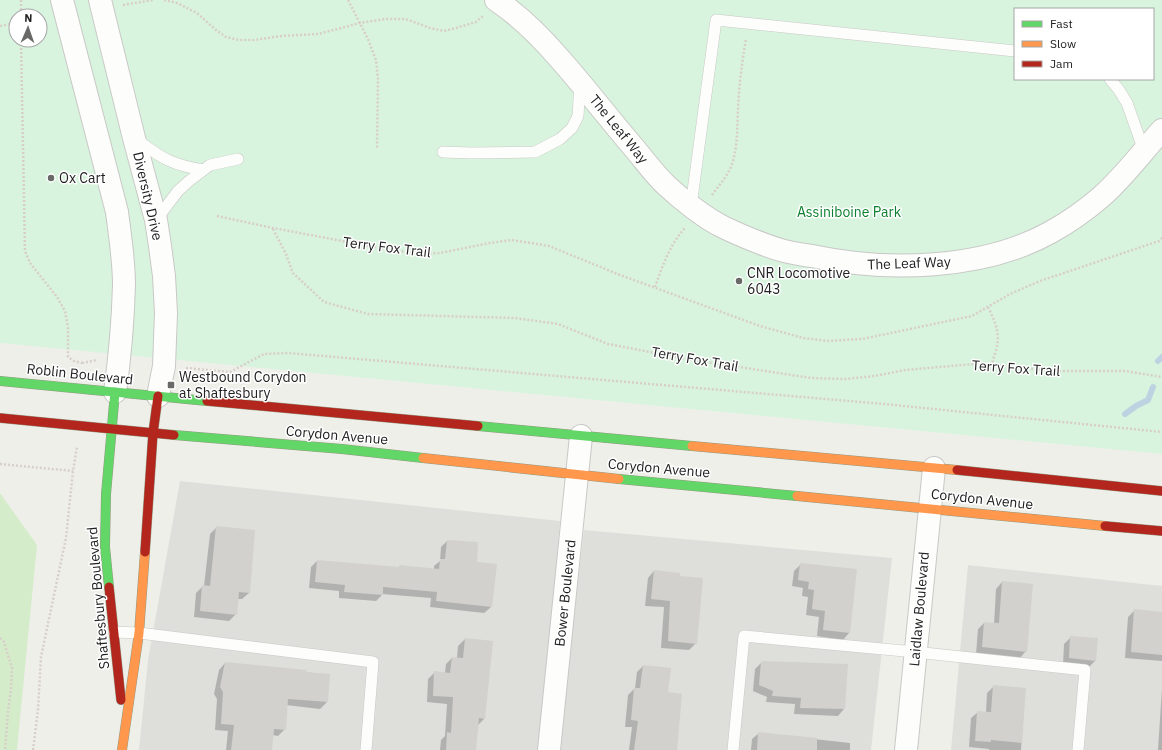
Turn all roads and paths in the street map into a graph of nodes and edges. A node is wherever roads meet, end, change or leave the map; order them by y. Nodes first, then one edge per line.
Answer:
1 (62, 0) edge
2 (100, 0) edge
3 (164, 0) edge
4 (348, 0) edge
5 (498, 1) edge
6 (360, 23) junction
7 (748, 23) junction
8 (1014, 51) edge
9 (1111, 80) edge
10 (580, 81) junction
11 (1162, 130) edge
12 (134, 138) junction
13 (377, 149) dead end
14 (1144, 151) junction
15 (443, 152) dead end
16 (238, 159) dead end
17 (203, 170) junction
18 (695, 209) junction
19 (217, 216) dead end
20 (156, 220) junction
21 (273, 228) junction
22 (1162, 238) edge
23 (654, 288) junction
24 (988, 307) junction
25 (992, 365) junction
26 (230, 372) dead end
27 (1162, 377) edge
28 (0, 381) edge
29 (116, 392) junction
30 (158, 396) junction
31 (0, 418) edge
32 (112, 429) junction
33 (1162, 432) edge
34 (153, 433) junction
35 (580, 436) junction
36 (0, 464) edge
37 (934, 468) junction
38 (73, 471) dead end
39 (576, 475) junction
40 (1162, 490) edge
41 (929, 508) junction
42 (1162, 531) edge
43 (114, 632) junction
44 (139, 633) junction
45 (0, 638) edge
46 (915, 652) junction
47 (124, 731) junction
48 (5, 750) edge
49 (122, 750) edge
50 (366, 750) edge
51 (549, 750) edge
52 (733, 750) edge
53 (906, 750) edge
54 (1078, 750) edge

1 - 29 street
2 - 12 street, Diversity Drive
3 - 6 path
4 - 6 path
5 - 6 path
5 - 10 street, The Leaf Way
6 - 13 path
7 - 8 lane
7 - 18 path
7 - 18 lane
9 - 14 lane
10 - 15 lane
10 - 18 street, The Leaf Way
11 - 14 street, The Leaf Way
12 - 17 lane
12 - 20 street, Diversity Drive
14 - 18 street, The Leaf Way
16 - 17 lane
17 - 20 lane
18 - 23 path
19 - 21 path, Terry Fox Trail
20 - 30 street, Diversity Drive
21 - 23 path, Terry Fox Trail
21 - 25 path, Terry Fox Trail
22 - 24 path, Terry Fox Trail
23 - 24 path, Terry Fox Trail
24 - 25 path
25 - 27 path, Terry Fox Trail
26 - 33 path
28 - 29 main road, Roblin Boulevard
29 - 30 main road, Roblin Boulevard
29 - 32 main road, Shaftesbury Boulevard
30 - 34 main road, Shaftesbury Boulevard
30 - 35 main road, Corydon Avenue
31 - 32 main road
32 - 34 main road
32 - 43 main road, Shaftesbury Boulevard
34 - 39 main road, Corydon Avenue
34 - 44 main road, Shaftesbury Boulevard
35 - 37 main road, Corydon Avenue
35 - 39 street, Bower Boulevard
36 - 38 path
37 - 40 main road, Corydon Avenue
37 - 41 street, Laidlaw Boulevard
39 - 41 main road, Corydon Avenue
39 - 51 street, Bower Boulevard
41 - 42 main road, Corydon Avenue
41 - 46 street, Laidlaw Boulevard
43 - 44 lane
43 - 47 main road, Shaftesbury Boulevard
44 - 47 main road, Shaftesbury Boulevard
44 - 50 lane
45 - 48 path
46 - 52 lane
46 - 53 street, Laidlaw Boulevard
46 - 54 lane
47 - 49 main road, Shaftesbury Boulevard

